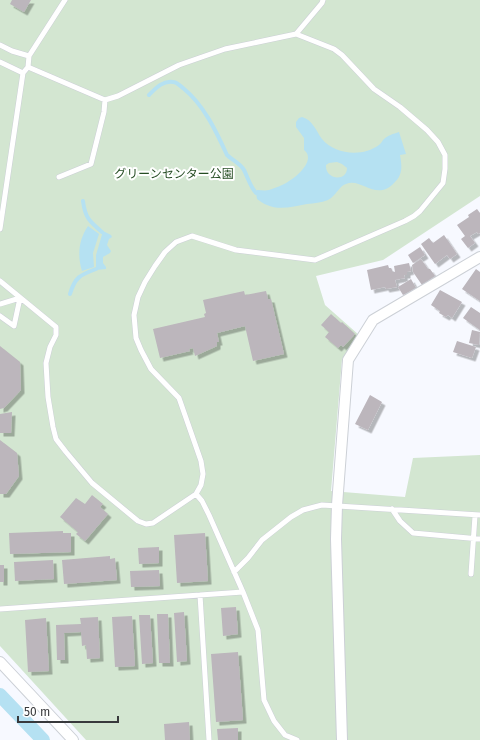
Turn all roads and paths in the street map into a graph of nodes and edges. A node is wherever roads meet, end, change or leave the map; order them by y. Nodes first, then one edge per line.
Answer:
1 (65, 0) edge
2 (323, 0) edge
3 (296, 34) junction
4 (0, 45) edge
5 (29, 56) junction
6 (0, 62) edge
7 (28, 67) junction
8 (23, 73) junction
9 (105, 100) junction
10 (59, 177) dead end
11 (0, 229) edge
12 (480, 257) edge
13 (0, 281) edge
14 (20, 298) junction
15 (0, 304) edge
16 (0, 316) edge
17 (196, 494) junction
18 (337, 505) junction
19 (392, 509) junction
20 (478, 516) edge
21 (474, 538) junction
22 (480, 539) edge
23 (234, 572) junction
24 (471, 574) dead end
25 (243, 592) junction
26 (200, 595) junction
27 (0, 609) edge
28 (0, 662) edge
29 (73, 740) edge
30 (209, 740) edge
31 (297, 740) edge
32 (342, 740) edge

1 - 5 lane
2 - 3 lane
3 - 9 lane
3 - 17 lane
4 - 5 lane
5 - 7 lane
6 - 8 lane
7 - 8 lane
7 - 9 lane
8 - 11 lane
9 - 10 lane
12 - 18 street
13 - 14 lane
14 - 15 lane
14 - 16 lane
14 - 17 lane
17 - 23 lane
18 - 19 lane
18 - 23 lane
18 - 32 street
19 - 20 lane
19 - 21 lane
20 - 21 lane
21 - 22 lane
21 - 24 lane
23 - 25 lane
25 - 26 lane
25 - 31 lane
26 - 27 lane
26 - 30 lane
28 - 29 street

